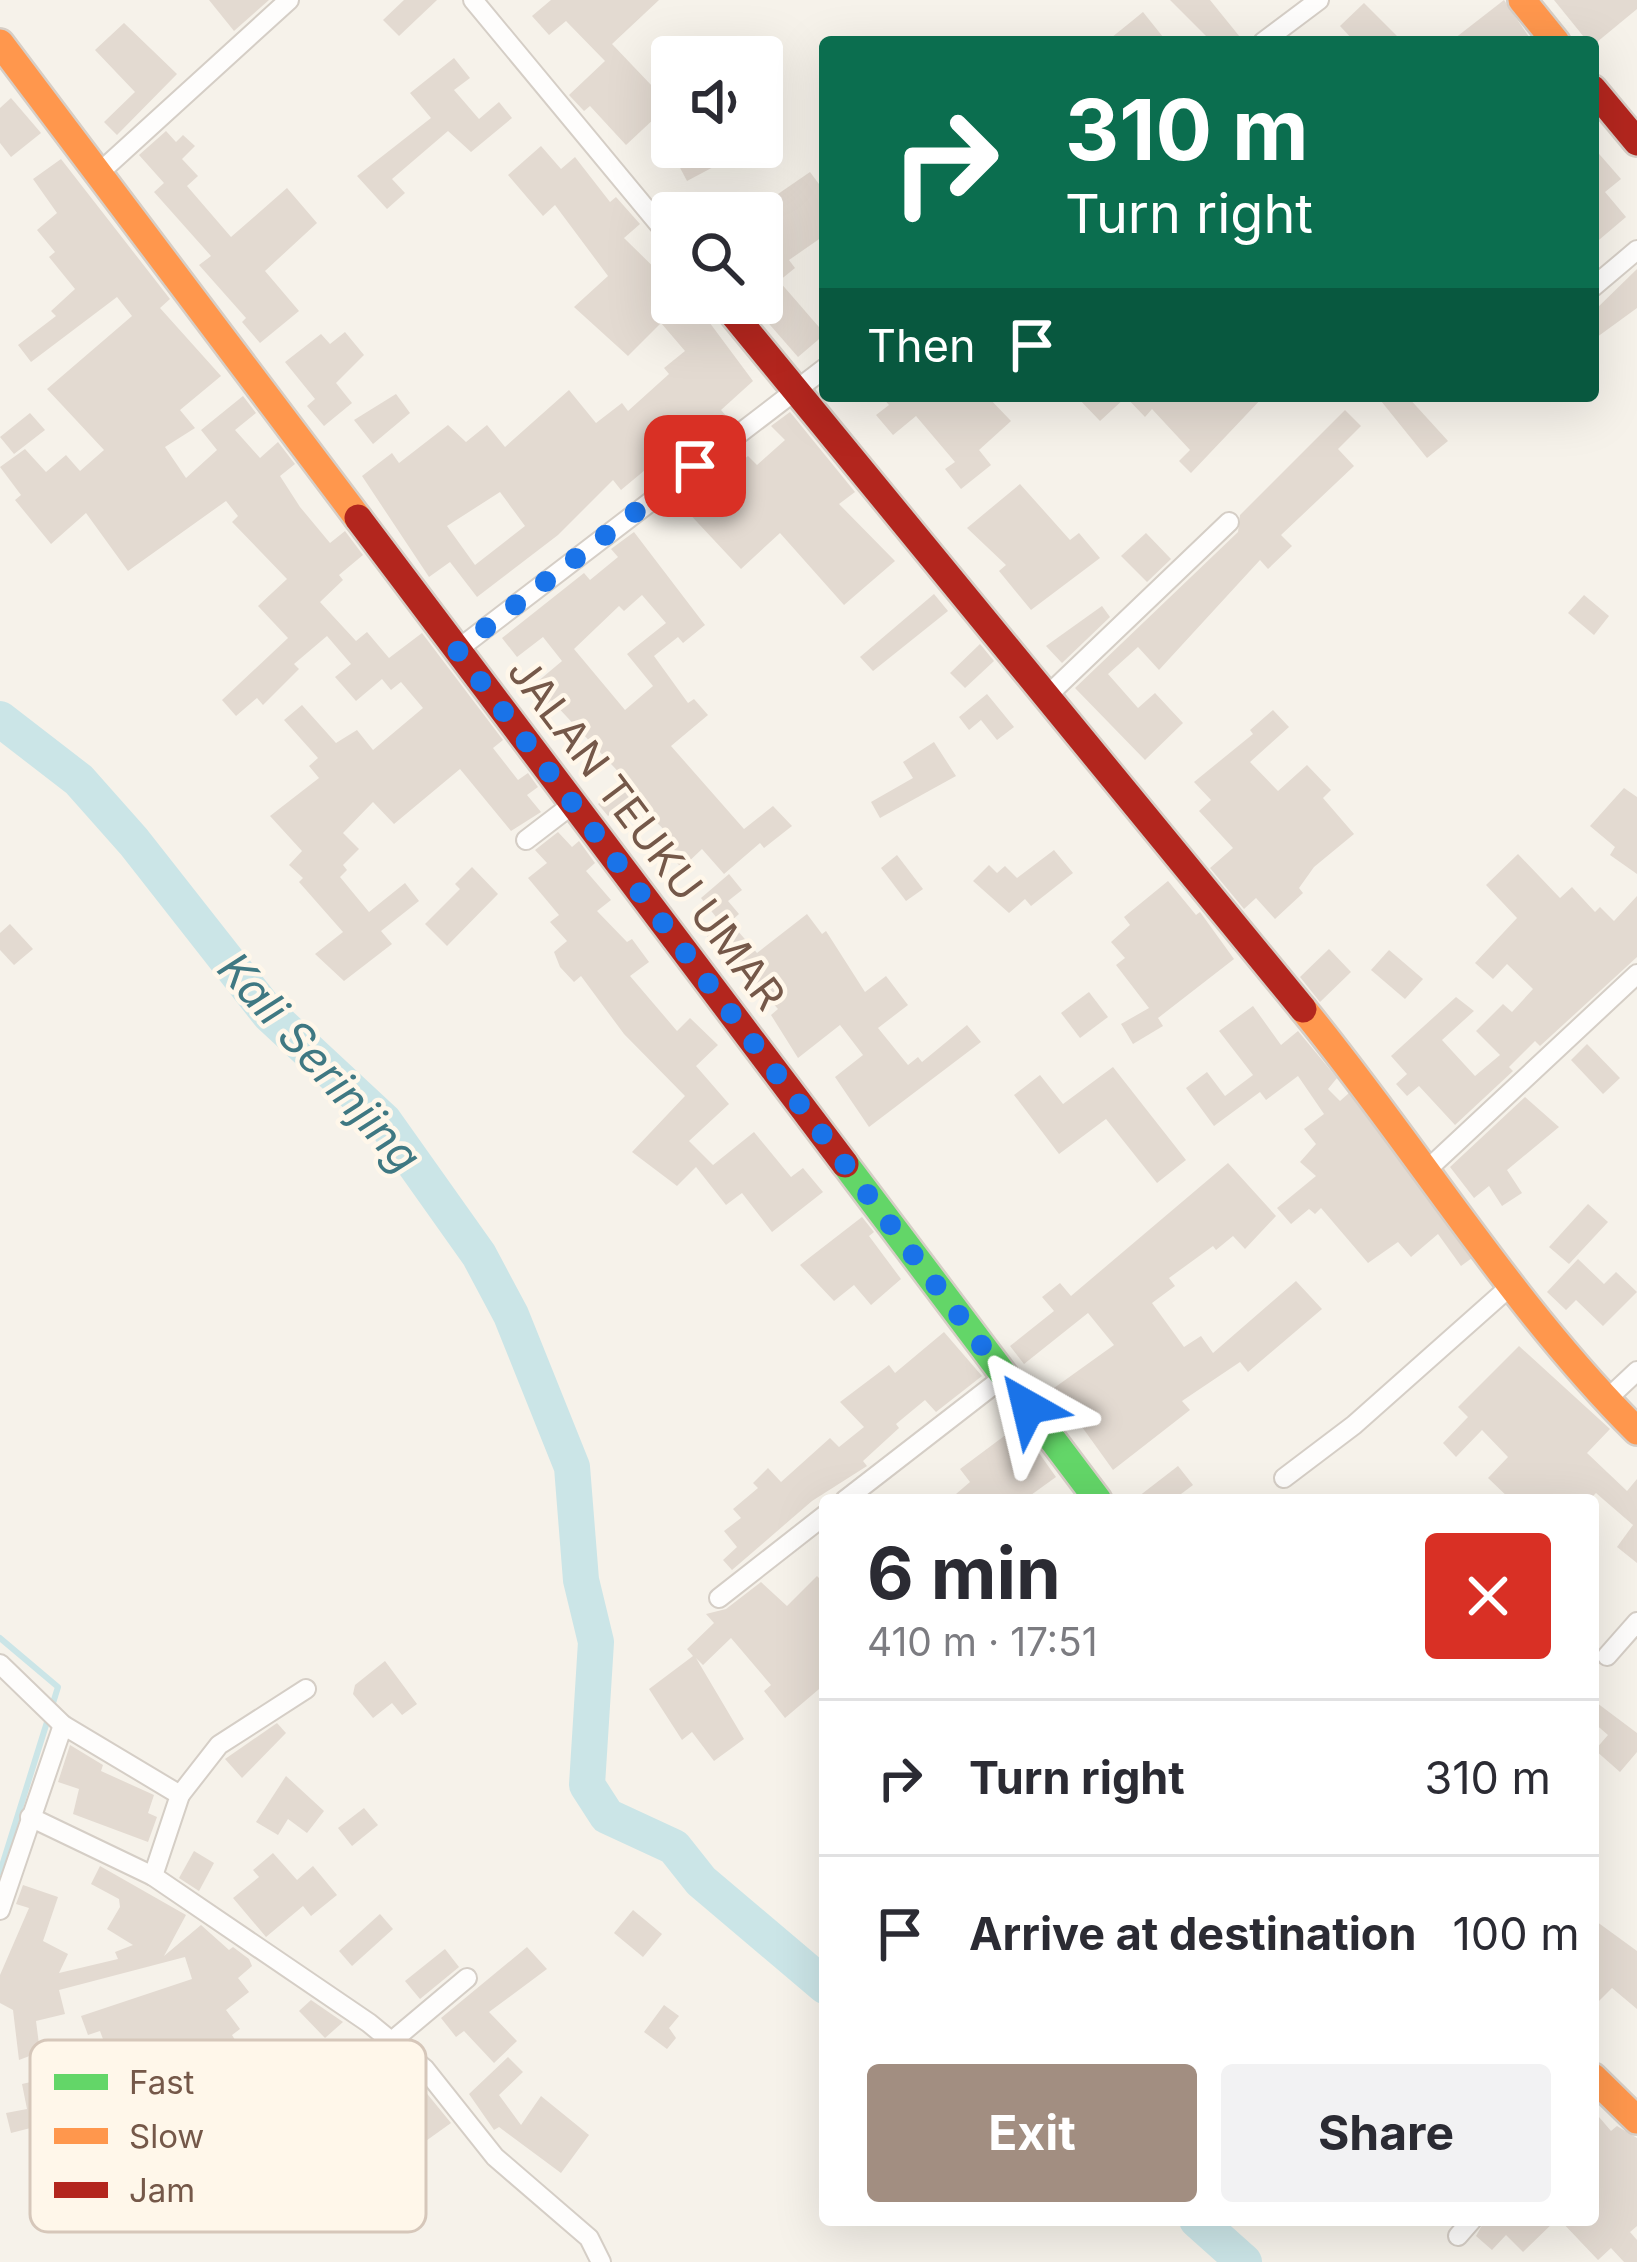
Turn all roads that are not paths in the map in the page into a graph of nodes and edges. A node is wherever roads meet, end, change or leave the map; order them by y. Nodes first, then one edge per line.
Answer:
1 (290, 0) edge
2 (473, 0) edge
3 (1319, 0) edge
4 (1522, 0) edge
5 (1271, 36) edge
6 (1551, 36) edge
7 (0, 43) edge
8 (1599, 96) edge
9 (1637, 142) edge
10 (99, 173) junction
11 (651, 215) edge
12 (1637, 250) edge
13 (1599, 282) edge
14 (741, 324) edge
15 (819, 373) edge
16 (796, 390) junction
17 (1229, 522) dead end
18 (457, 650) junction
19 (1048, 695) junction
20 (573, 804) junction
21 (526, 840) dead end
22 (1637, 974) edge
23 (1430, 1167) junction
24 (1514, 1283) junction
25 (1637, 1371) edge
26 (1005, 1376) junction
27 (1605, 1401) junction
28 (1637, 1431) edge
29 (1284, 1478) dead end
30 (853, 1494) edge
31 (1094, 1494) edge
32 (819, 1520) edge
33 (719, 1598) dead end
34 (1637, 1622) edge
35 (1607, 1656) dead end
36 (0, 1664) edge
37 (306, 1689) dead end
38 (53, 1717) junction
39 (180, 1795) junction
40 (30, 1817) junction
41 (153, 1876) junction
42 (0, 1910) edge
43 (467, 1978) dead end
44 (391, 2040) edge
45 (393, 2040) edge
46 (426, 2069) edge
47 (1599, 2089) edge
48 (1637, 2120) edge
49 (1467, 2226) edge
50 (1458, 2236) dead end
51 (601, 2262) edge

1 - 10 street
2 - 11 street
3 - 5 street
4 - 6 main road
7 - 10 main road, JALAN TEUKU UMAR
8 - 9 main road
10 - 18 main road, JALAN TEUKU UMAR
12 - 13 street
14 - 16 main road
15 - 16 street
16 - 18 street
16 - 19 main road
17 - 19 street
18 - 20 main road, JALAN TEUKU UMAR
19 - 23 main road
20 - 21 street
20 - 26 main road, JALAN TEUKU UMAR
22 - 23 street
23 - 24 main road
24 - 27 main road
24 - 29 street
25 - 27 street
26 - 30 street
26 - 31 main road, JALAN TEUKU UMAR
27 - 28 main road
32 - 33 street
34 - 35 street
36 - 38 street
37 - 39 street
38 - 39 street
38 - 40 street
39 - 41 street
40 - 41 street
40 - 42 street
41 - 44 street
43 - 45 street
46 - 51 street
47 - 48 main road
49 - 50 street

